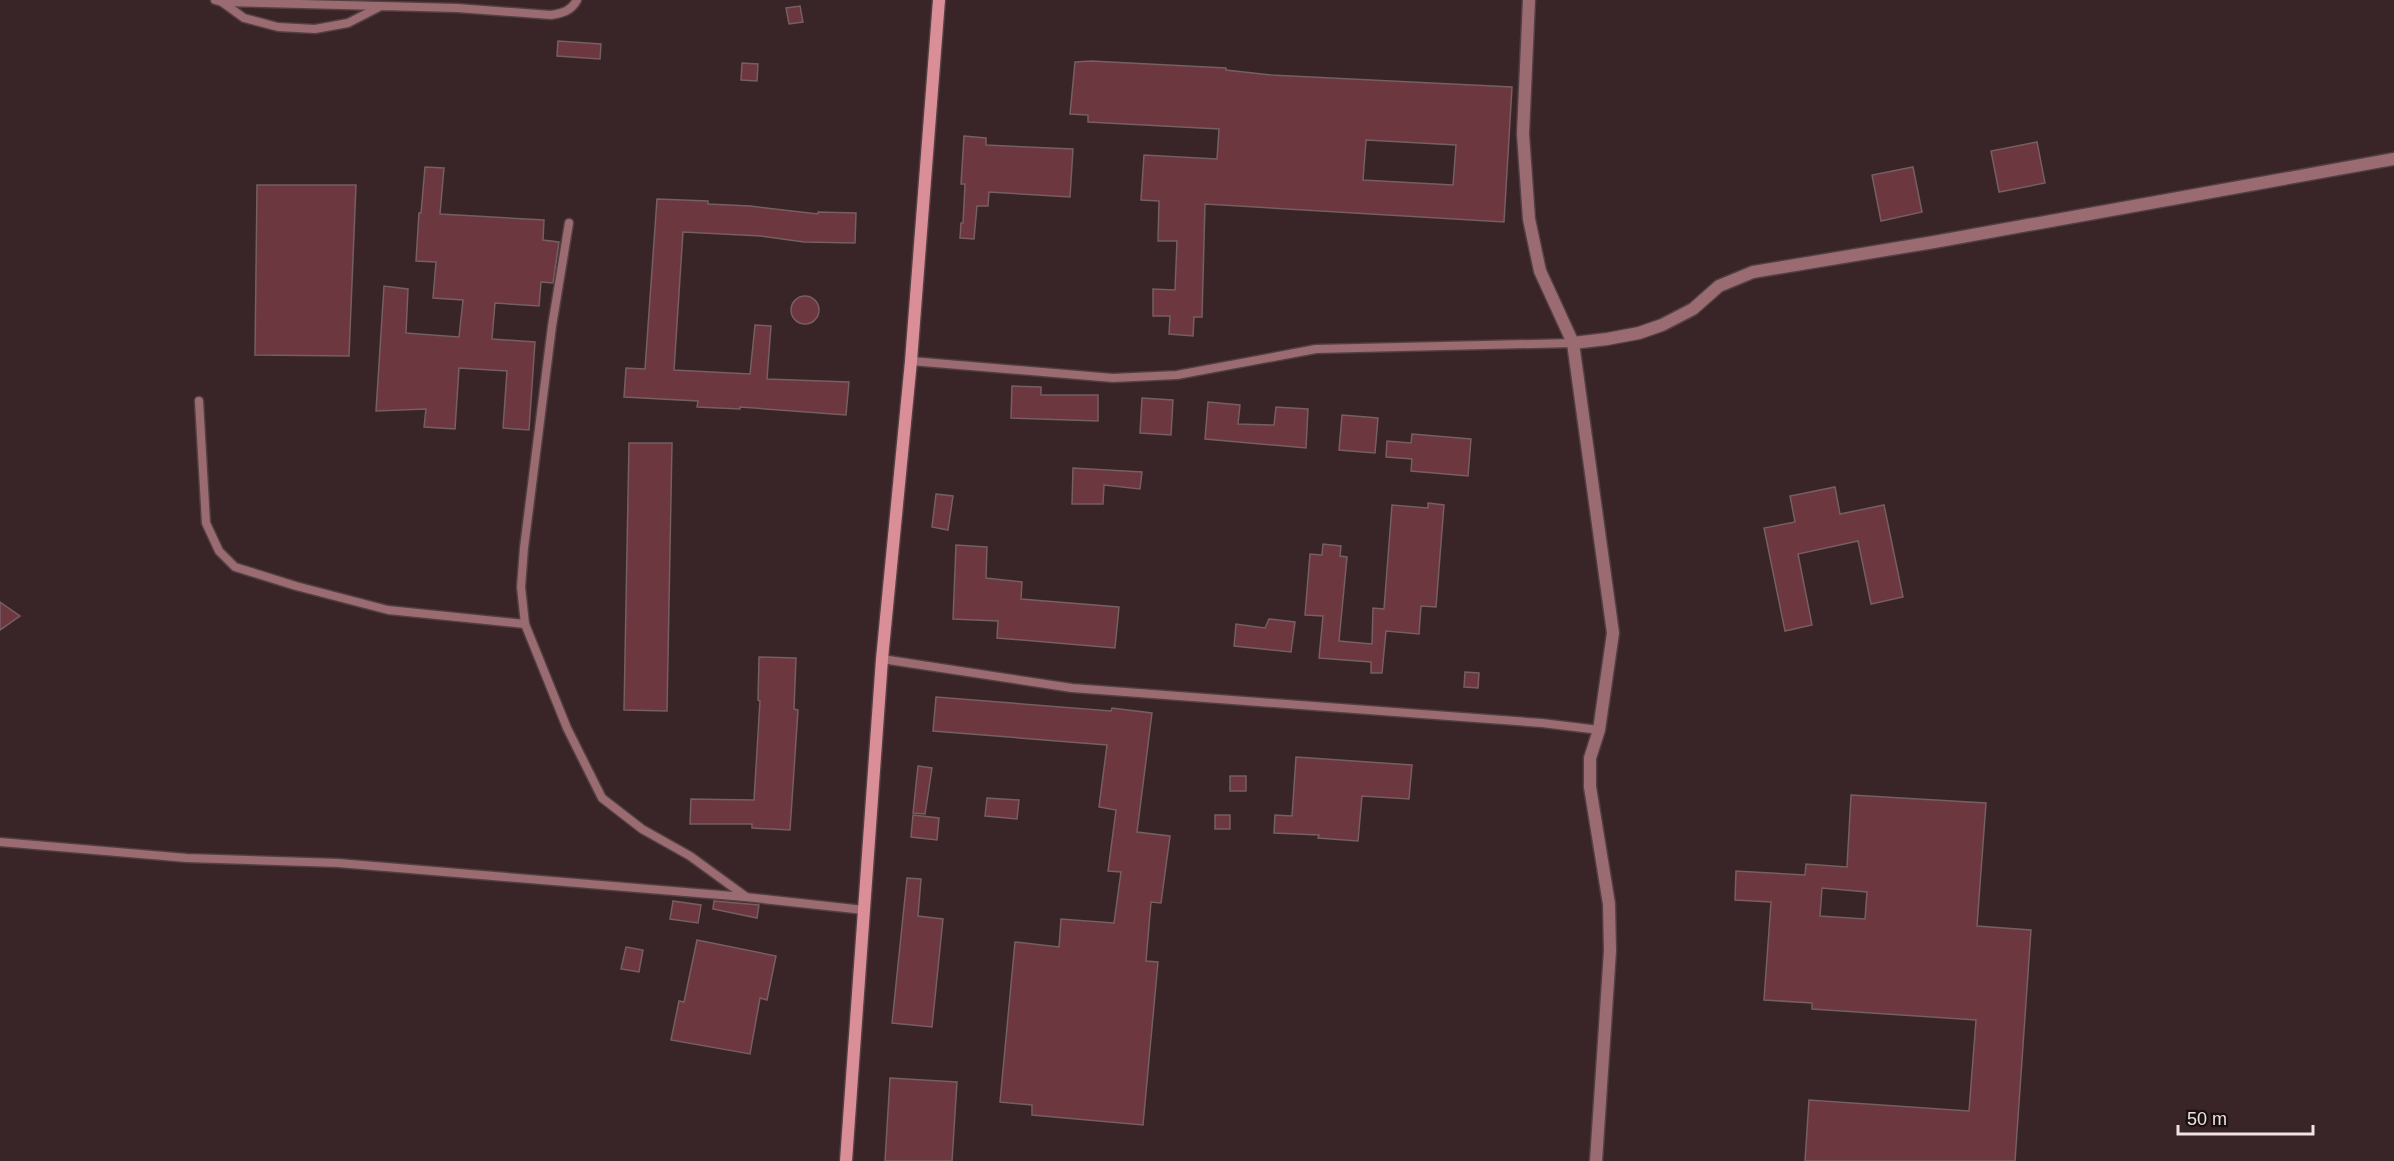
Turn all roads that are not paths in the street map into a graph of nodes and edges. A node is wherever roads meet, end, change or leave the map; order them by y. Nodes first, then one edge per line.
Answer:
1 (577, 0) edge
2 (939, 0) edge
3 (1529, 0) edge
4 (218, 1) edge
5 (457, 4) edge
6 (381, 6) junction
7 (2394, 159) edge
8 (569, 223) dead end
9 (1573, 343) junction
10 (911, 360) junction
11 (199, 401) dead end
12 (525, 624) junction
13 (882, 659) junction
14 (1599, 730) junction
15 (0, 843) edge
16 (745, 897) junction
17 (864, 910) junction
18 (846, 1161) edge
19 (1596, 1161) edge

1 - 5 lane
2 - 10 street
3 - 9 street
4 - 6 lane
4 - 6 lane
5 - 6 lane
7 - 9 street
8 - 12 lane
9 - 10 lane
9 - 14 street
10 - 13 street
11 - 12 lane
12 - 16 lane
13 - 14 lane
13 - 17 street
14 - 19 street
15 - 16 lane
16 - 17 lane
17 - 18 street

